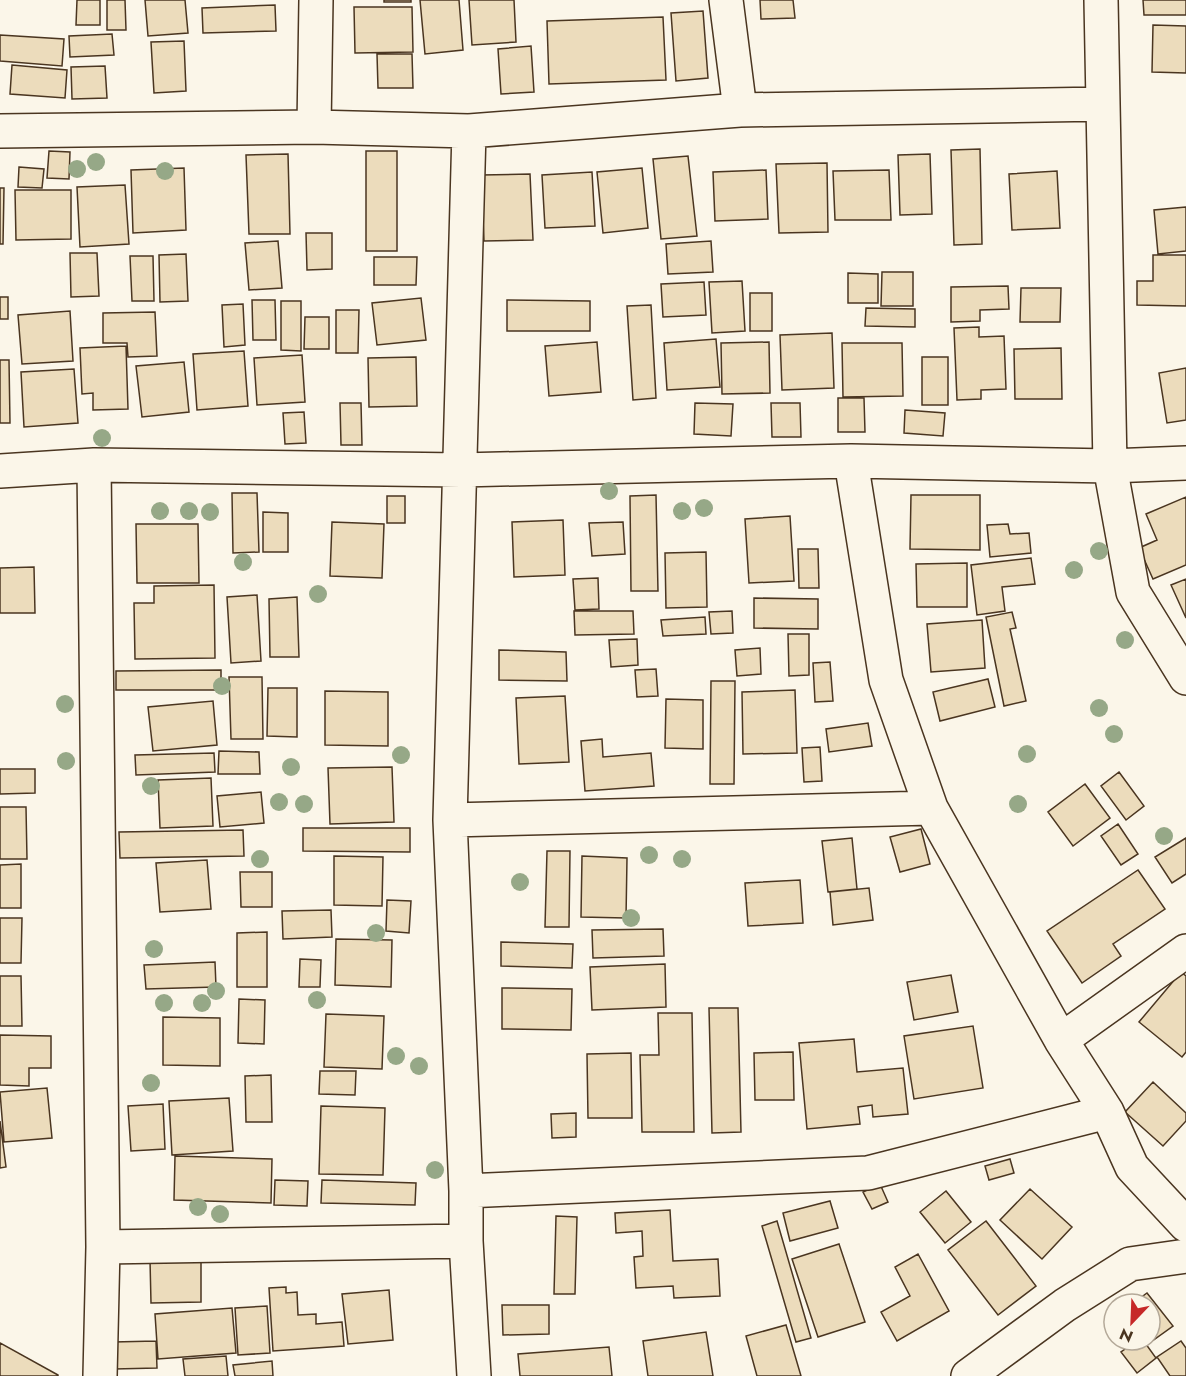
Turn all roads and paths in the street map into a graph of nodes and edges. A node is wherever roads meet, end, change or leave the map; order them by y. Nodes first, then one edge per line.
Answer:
1 (316, 0) edge
2 (726, 0) edge
3 (1101, 0) edge
4 (1103, 104) junction
5 (740, 110) junction
6 (314, 127) junction
7 (0, 131) edge
8 (469, 131) junction
9 (851, 461) junction
10 (1186, 463) edge
11 (94, 465) junction
12 (1110, 466) junction
13 (461, 470) junction
14 (0, 471) edge
15 (1186, 678) edge
16 (931, 808) junction
17 (450, 820) junction
18 (1186, 951) edge
19 (1061, 1041) junction
20 (1107, 1112) junction
21 (466, 1191) junction
22 (1186, 1226) edge
23 (466, 1241) junction
24 (103, 1247) junction
25 (1186, 1256) edge
26 (100, 1376) edge
27 (474, 1376) edge
28 (968, 1376) edge

1 - 6 street
2 - 5 street
3 - 4 street
4 - 5 street
4 - 12 street
5 - 8 street
6 - 7 street
6 - 8 street
8 - 13 street
9 - 12 street
9 - 13 street
9 - 16 street
10 - 12 street
11 - 13 street
11 - 14 street
11 - 24 street
12 - 15 street
13 - 17 street
16 - 17 street
16 - 19 street
17 - 21 street
18 - 19 street
19 - 20 street
20 - 21 street
20 - 22 street
21 - 23 street
23 - 24 street
23 - 27 street
24 - 26 street
25 - 28 street

